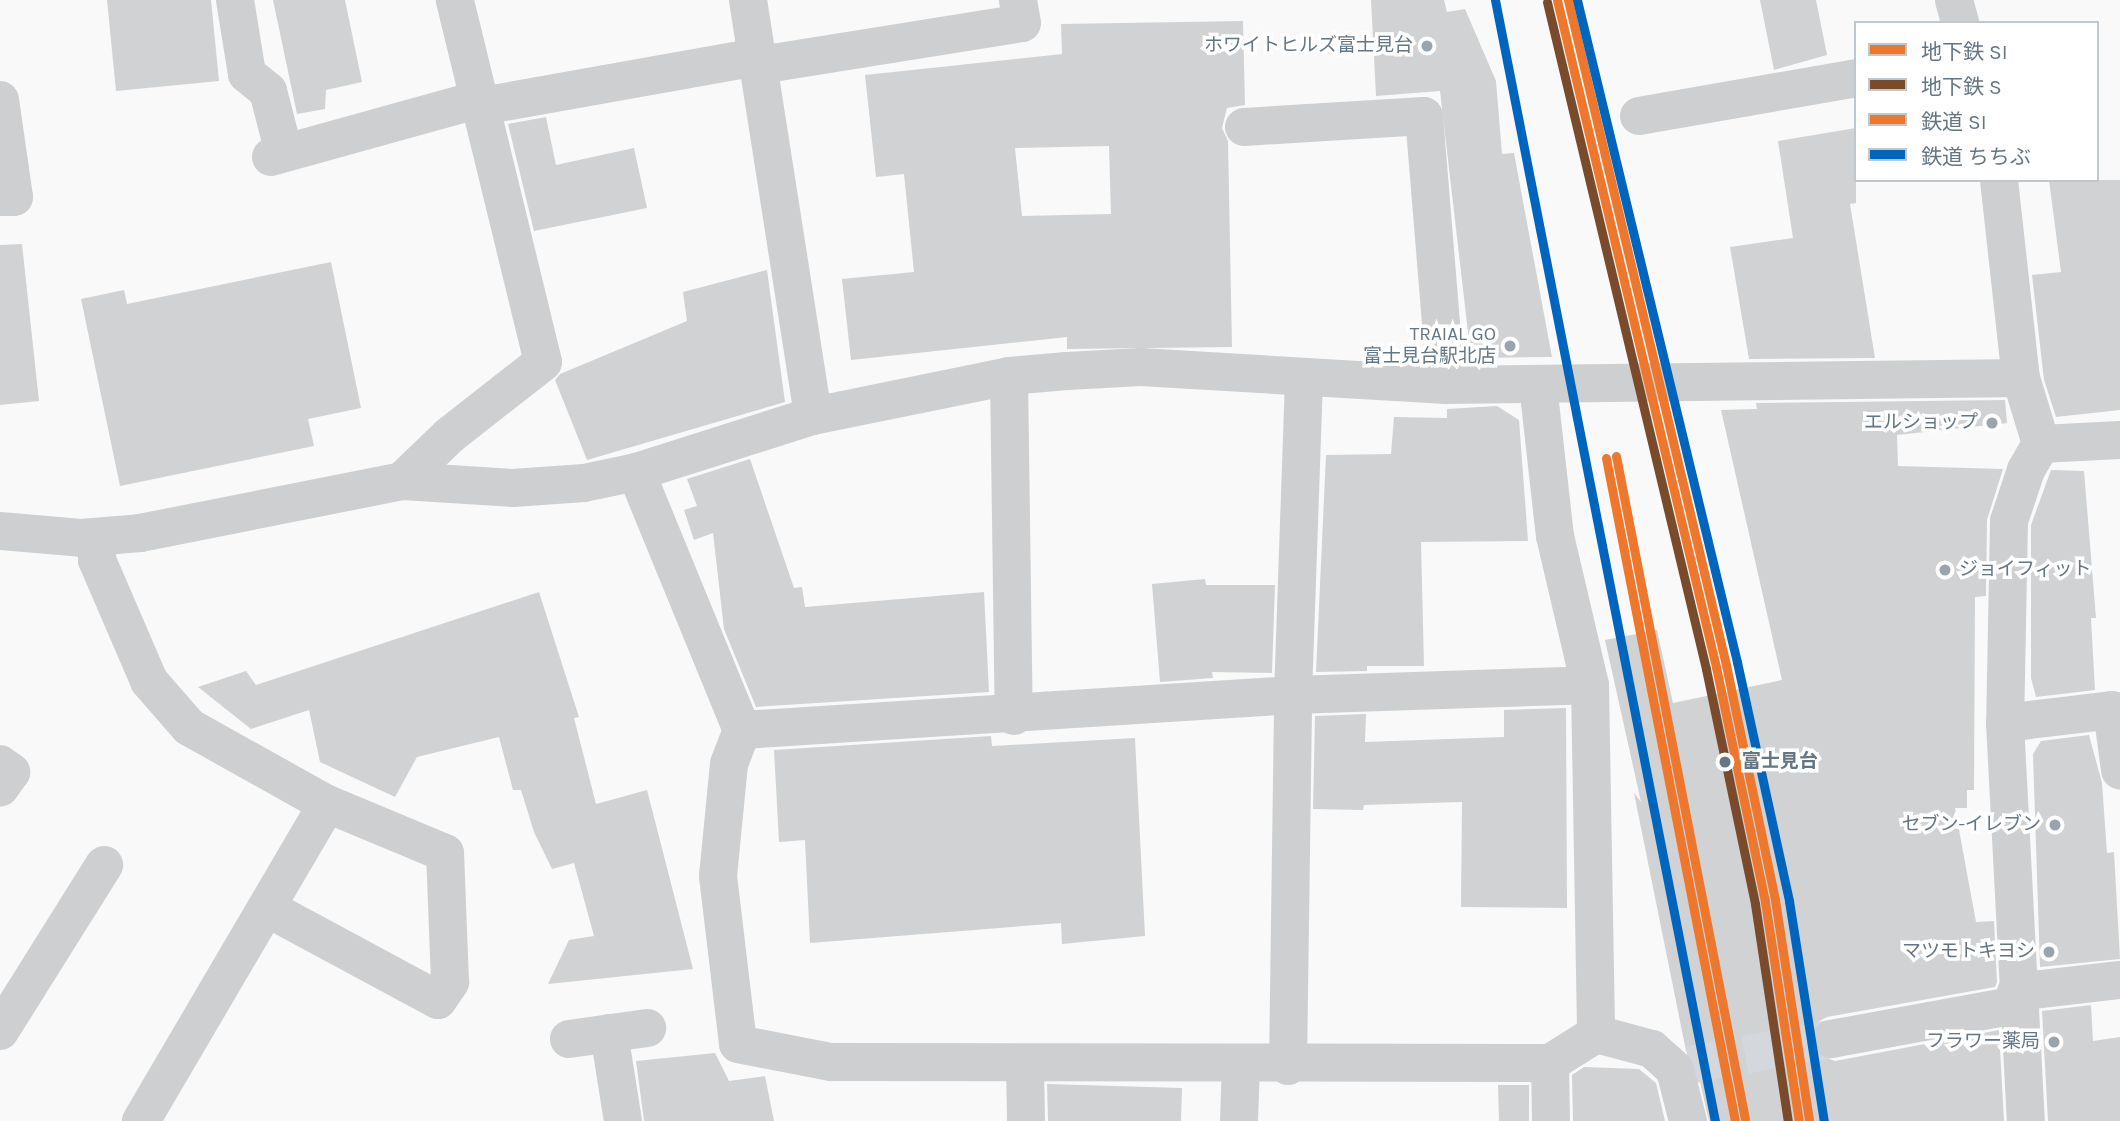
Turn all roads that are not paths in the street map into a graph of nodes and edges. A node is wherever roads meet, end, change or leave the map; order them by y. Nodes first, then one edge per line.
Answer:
1 (235, 0) edge
2 (455, 0) edge
3 (748, 0) edge
4 (1018, 0) edge
5 (1954, 0) edge
6 (1959, 21) edge
7 (759, 61) junction
8 (1854, 78) edge
9 (0, 100) edge
10 (481, 103) junction
11 (1639, 116) dead end
12 (1244, 127) dead end
13 (1999, 182) edge
14 (0, 197) edge
15 (1009, 376) junction
16 (2021, 378) junction
17 (1304, 380) junction
18 (1446, 385) junction
19 (1538, 385) junction
20 (813, 415) junction
21 (2120, 440) edge
22 (2041, 444) junction
23 (636, 472) junction
24 (402, 481) junction
25 (0, 531) edge
26 (98, 538) junction
27 (1590, 685) junction
28 (1293, 695) junction
29 (1014, 716) junction
30 (2006, 723) junction
31 (742, 730) junction
32 (0, 764) edge
33 (2120, 770) edge
34 (0, 788) edge
35 (327, 804) junction
36 (104, 865) dead end
37 (267, 908) junction
38 (2120, 980) edge
39 (2016, 999) junction
40 (647, 1028) dead end
41 (0, 1031) edge
42 (609, 1033) junction
43 (1596, 1034) junction
44 (569, 1039) dead end
45 (1831, 1040) tunnel mouth
46 (1025, 1063) junction
47 (1550, 1063) junction
48 (1241, 1064) junction
49 (1288, 1066) junction
50 (141, 1121) edge
51 (623, 1121) edge
52 (1026, 1121) edge
53 (1239, 1121) edge
54 (1550, 1121) edge
55 (1688, 1121) edge
56 (2026, 1121) edge

1 - 10 street
2 - 10 street
3 - 7 street
4 - 7 street
5 - 6 street
7 - 10 street
7 - 20 street
8 - 11 street
9 - 14 street
10 - 24 street
12 - 18 street
13 - 16 street
15 - 17 street
15 - 20 street
15 - 29 street
16 - 19 street
16 - 22 street
17 - 18 street
17 - 28 street
18 - 19 street
19 - 27 street
20 - 23 street
21 - 22 street
22 - 30 street
23 - 24 street
23 - 31 street
24 - 26 street
25 - 26 street
26 - 35 street
27 - 28 street
27 - 43 street
28 - 29 street
28 - 49 street
29 - 31 street
30 - 33 street
30 - 39 street
31 - 46 street
32 - 34 street
35 - 37 street
35 - 37 street
36 - 41 street
37 - 50 street
38 - 39 street
39 - 45 street
39 - 56 street
40 - 42 street
42 - 44 street
42 - 51 street
43 - 47 street
43 - 55 street
46 - 48 street
46 - 52 street
47 - 49 street
47 - 54 street
48 - 49 street
48 - 53 street

